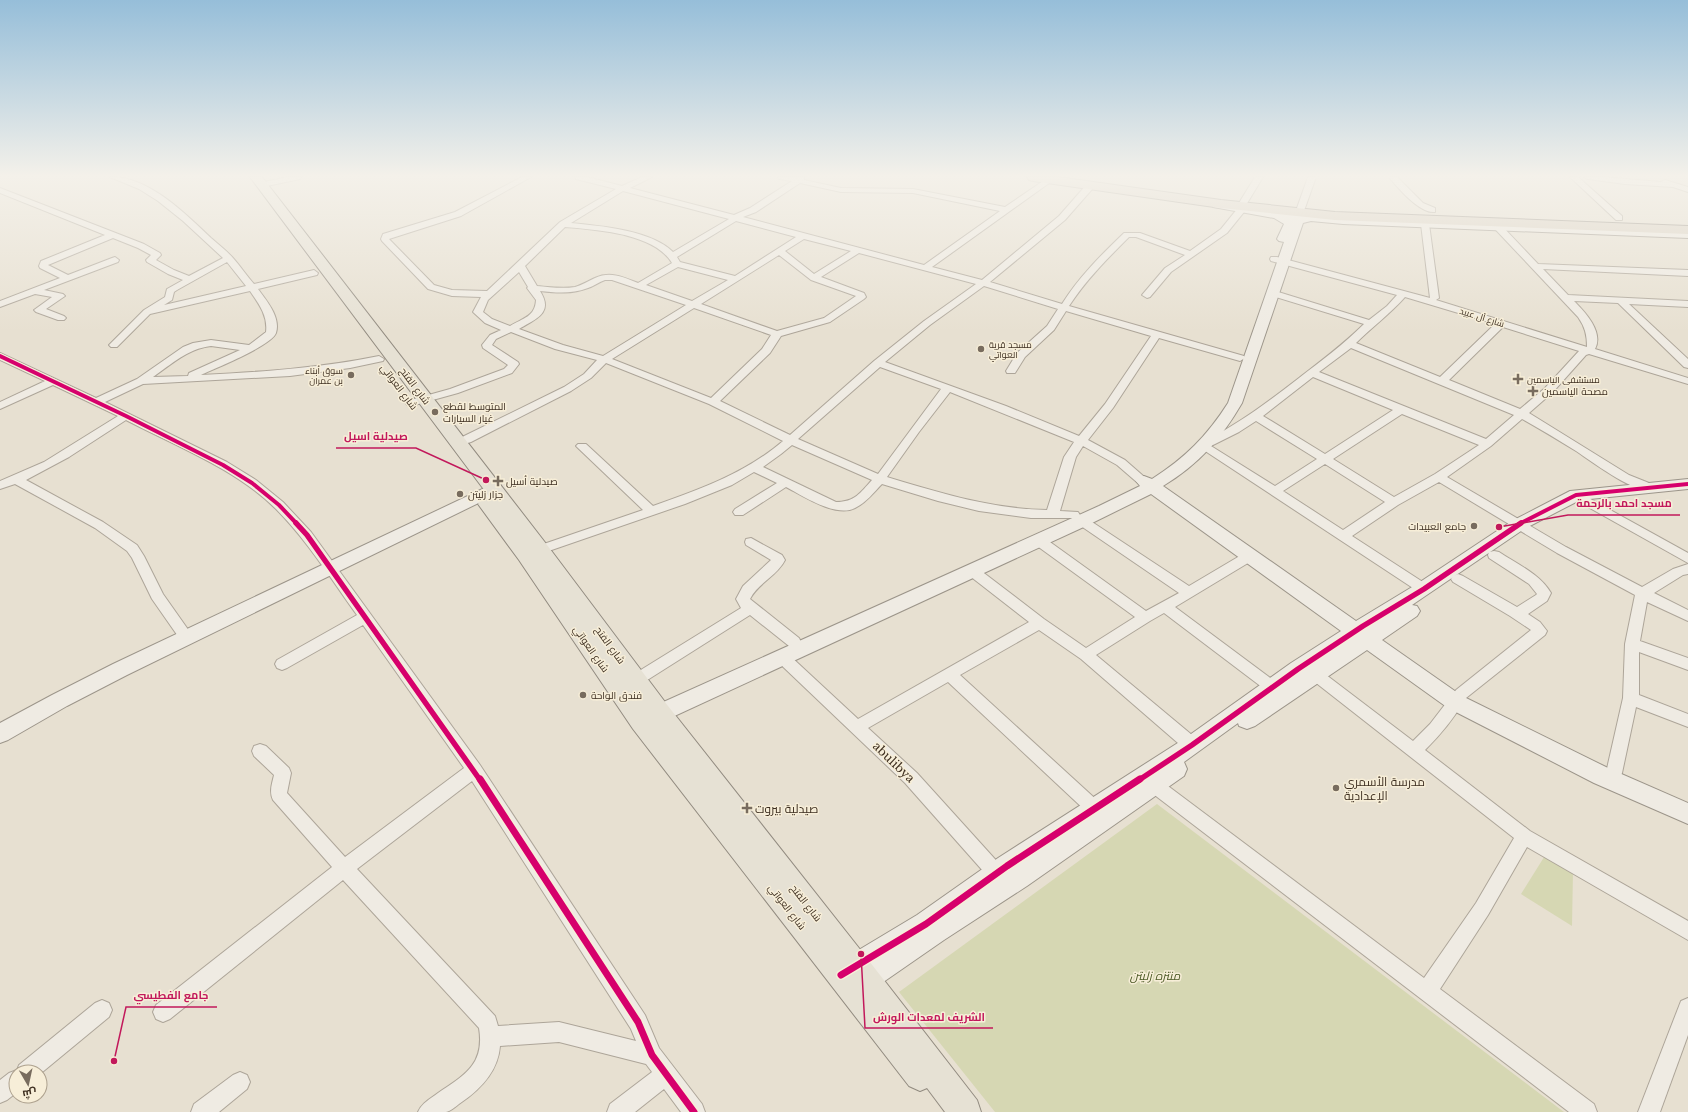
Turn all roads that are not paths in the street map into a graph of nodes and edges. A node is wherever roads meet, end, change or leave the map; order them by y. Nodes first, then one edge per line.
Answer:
1 (97, 229) edge
2 (197, 229) edge
3 (289, 229) edge
4 (406, 229) edge
5 (558, 229) edge
6 (594, 229) edge
7 (720, 229) edge
8 (778, 229) edge
9 (980, 229) edge
10 (1049, 229) edge
11 (1226, 229) edge
12 (1289, 229) edge
13 (1294, 229) edge
14 (1426, 229) edge
15 (1498, 229) edge
16 (1498, 229) edge
17 (1541, 229) edge
18 (1606, 229) edge
19 (1658, 229) edge
20 (1688, 230) edge
21 (291, 232) junction
22 (112, 235) junction
23 (1688, 235) edge
24 (803, 236) junction
25 (858, 250) junction
26 (779, 251) junction
27 (1191, 254) junction
28 (229, 258) junction
29 (1280, 259) junction
30 (114, 260) dead end
31 (675, 260) junction
32 (520, 266) junction
33 (1535, 266) junction
34 (925, 268) junction
35 (1688, 272) edge
36 (314, 273) junction
37 (67, 278) junction
38 (814, 278) junction
39 (189, 279) junction
40 (736, 279) junction
41 (982, 283) junction
42 (638, 286) junction
43 (250, 287) junction
44 (532, 288) junction
45 (34, 290) junction
46 (1272, 293) junction
47 (490, 294) junction
48 (1147, 294) dead end
49 (1403, 294) junction
50 (1434, 298) junction
51 (1566, 298) junction
52 (1620, 300) junction
53 (0, 304) edge
54 (694, 304) junction
55 (1688, 304) edge
56 (1064, 307) junction
57 (147, 312) junction
58 (60, 318) dead end
59 (1371, 323) junction
60 (1502, 323) junction
61 (511, 329) junction
62 (777, 334) junction
63 (1156, 335) junction
64 (114, 344) dead end
65 (1350, 344) junction
66 (251, 348) junction
67 (1587, 348) junction
68 (0, 356) edge
69 (1240, 358) junction
70 (378, 359) junction
71 (604, 359) junction
72 (878, 363) junction
73 (1688, 365) edge
74 (1011, 371) dead end
75 (1312, 373) junction
76 (1688, 377) edge
77 (184, 378) junction
78 (141, 381) junction
79 (1442, 381) junction
80 (1688, 381) edge
81 (52, 382) junction
82 (948, 388) junction
83 (418, 401) junction
84 (96, 402) junction
85 (713, 402) junction
86 (0, 406) edge
87 (1402, 409) junction
88 (1522, 414) junction
89 (126, 416) junction
90 (1256, 416) junction
91 (791, 440) junction
92 (1081, 441) junction
93 (458, 443) junction
94 (1487, 444) junction
95 (1207, 445) junction
96 (582, 446) dead end
97 (1325, 459) junction
98 (754, 467) junction
99 (1439, 477) junction
100 (880, 479) junction
101 (17, 480) junction
102 (1147, 480) junction
103 (786, 482) junction
104 (1626, 484) junction
105 (1688, 484) edge
106 (0, 485) edge
107 (1688, 489) edge
108 (1275, 491) junction
109 (487, 492) junction
110 (1579, 498) junction
111 (1394, 502) junction
112 (652, 512) junction
113 (739, 512) dead end
114 (1052, 515) junction
115 (1078, 518) junction
116 (1524, 528) junction
117 (1342, 536) junction
118 (1038, 540) junction
119 (751, 542) dead end
120 (540, 550) junction
121 (1494, 555) junction
122 (1248, 557) junction
123 (1688, 559) edge
124 (330, 569) junction
125 (1688, 569) edge
126 (971, 570) junction
127 (1458, 579) junction
128 (1424, 589) junction
129 (1189, 593) junction
130 (1642, 594) junction
131 (1165, 607) junction
132 (751, 608) junction
133 (1517, 614) junction
134 (1688, 616) edge
135 (365, 617) junction
136 (1145, 617) junction
137 (1039, 623) junction
138 (1365, 633) junction
139 (187, 638) junction
140 (794, 642) junction
141 (1632, 644) junction
142 (1086, 655) junction
143 (783, 658) junction
144 (282, 664) dead end
145 (1688, 664) edge
146 (949, 674) junction
147 (1316, 675) junction
148 (636, 680) junction
149 (1272, 687) junction
150 (1458, 698) junction
151 (1631, 698) junction
152 (648, 714) junction
153 (1688, 721) edge
154 (857, 727) junction
155 (0, 734) edge
156 (1192, 745) junction
157 (1413, 751) junction
158 (260, 752) dead end
159 (474, 770) junction
160 (1614, 773) junction
161 (1154, 785) junction
162 (1688, 804) edge
163 (1094, 808) junction
164 (1688, 814) edge
165 (1524, 836) junction
166 (344, 868) junction
167 (997, 874) junction
168 (1688, 931) edge
169 (854, 977) junction
170 (1427, 992) junction
171 (1688, 1008) edge
172 (102, 1010) dead end
173 (163, 1012) dead end
174 (492, 1036) junction
175 (652, 1055) junction
176 (36, 1064) edge
177 (667, 1074) junction
178 (240, 1082) dead end
179 (8, 1086) edge
180 (0, 1093) edge
181 (202, 1112) edge
182 (429, 1112) edge
183 (618, 1112) edge
184 (694, 1112) edge
185 (948, 1112) edge
186 (965, 1112) edge
187 (1586, 1112) edge
188 (1649, 1112) edge

1 - 22 street
2 - 28 street
3 - 21 main road, شارع العواتي
4 - 47 street
5 - 32 street
6 - 31 street
7 - 31 street
8 - 24 street
9 - 34 street
10 - 41 street
11 - 27 street
12 - 29 street
13 - 29 street
14 - 50 street
15 - 33 street
16 - 67 street
17 - 23 street
18 - 23 highway
19 - 20 highway
21 - 36 main road, شارع العواتي
21 - 83 main road, شارع الفتح
22 - 37 street
22 - 39 street
24 - 25 street
24 - 26 street
25 - 34 street
25 - 38 street
26 - 38 street
26 - 40 street
27 - 48 street
27 - 56 street
28 - 39 street
28 - 43 street
29 - 46 street
29 - 49 street, شارع آل عبيد
29 - 50 street, شارع آل عبيد
29 - 69 street
30 - 37 street
31 - 40 street
31 - 42 street
32 - 44 street
32 - 47 street
33 - 35 street
33 - 51 street
34 - 41 street
36 - 43 street
36 - 70 main road, شارع العواتي
37 - 45 street
38 - 62 street
39 - 57 street
40 - 54 street
41 - 56 street
41 - 72 street
42 - 44 street
42 - 54 street
43 - 57 street
43 - 66 street
44 - 61 street
45 - 53 street
45 - 58 street
46 - 59 street
46 - 95 street
47 - 61 street
49 - 59 street
49 - 60 street, شارع آل عبيد
50 - 67 street, شارع آل عبيد
51 - 52 street
51 - 67 street
52 - 55 street
52 - 73 street
54 - 62 street
54 - 71 street
56 - 63 street
56 - 74 street
57 - 64 street
59 - 65 street
60 - 67 street, شارع آل عبيد
60 - 79 street
61 - 71 street
61 - 83 street
62 - 85 street
63 - 69 street
63 - 92 street
65 - 75 street
65 - 79 street
66 - 77 street
66 - 78 street
67 - 76 street, شارع آل عبيد
67 - 80 street, شارع آل عبيد
67 - 88 street
68 - 81 street
69 - 102 street
70 - 77 street
70 - 83 main road, شارع العواتي
71 - 85 street
71 - 93 street
72 - 82 street
72 - 91 street
75 - 87 street
75 - 90 street
77 - 78 street
78 - 84 street
79 - 88 street
81 - 84 street
81 - 86 street
82 - 92 street
82 - 100 street
83 - 93 main road, شارع الفتح
83 - 109 main road, شارع العواتي
84 - 89 street
85 - 91 street
87 - 94 street
87 - 97 street
88 - 94 street
88 - 104 street
89 - 101 street
89 - 124 street
90 - 95 street
90 - 97 street
91 - 98 street
91 - 100 street
92 - 102 street
92 - 114 street
93 - 109 main road, شارع الفتح
94 - 99 street
95 - 102 street
95 - 108 street
96 - 112 street
97 - 108 street
97 - 111 street
98 - 103 street
98 - 112 street
99 - 111 street
99 - 116 street
100 - 103 street
100 - 114 street
101 - 106 street
101 - 139 street
102 - 115 street
102 - 122 street
102 - 138 street
103 - 113 street
104 - 105 street
104 - 110 street
107 - 110 street
108 - 117 street
109 - 120 main road, شارع الفتح
109 - 124 street
109 - 152 main road, شارع العواتي
110 - 116 street
110 - 123 street
111 - 117 street
112 - 120 street
114 - 115 street
115 - 118 street
115 - 129 street
115 - 140 street
116 - 121 street
116 - 128 street
116 - 130 street
117 - 128 street
118 - 126 street
118 - 136 street
119 - 132 street
120 - 148 main road, شارع الفتح
121 - 127 street
121 - 133 street
122 - 129 street
122 - 138 street
124 - 135 street
124 - 139 street
125 - 130 street
126 - 137 street
126 - 143 street
127 - 133 street
127 - 138 street
128 - 138 street
129 - 131 street
130 - 134 street
130 - 141 street
131 - 136 street
131 - 149 street
132 - 140 street
132 - 148 street
133 - 150 street
135 - 144 street
135 - 159 street
136 - 142 street
137 - 142 street
137 - 146 street
138 - 147 street
138 - 149 street
138 - 150 street
139 - 155 street
140 - 152 street
141 - 145 street
141 - 151 street
142 - 156 street
143 - 152 street
143 - 154 street, abulibya
146 - 154 street
146 - 163 street
147 - 157 street
147 - 161 street
148 - 152 main road, شارع الفتح
149 - 156 street
150 - 157 street
150 - 160 street
150 - 164 street
151 - 153 street
151 - 160 street
152 - 169 main road, شارع العواتي
154 - 167 street, abulibya
156 - 163 street
157 - 165 street
158 - 166 street
159 - 166 street
159 - 175 street
160 - 162 street
161 - 169 street
161 - 170 street
163 - 167 street
165 - 168 street
165 - 170 street
166 - 173 street
166 - 174 street
167 - 169 street
169 - 185 main road, شارع العواتي
169 - 186 main road
170 - 187 street
171 - 188 street
172 - 176 street
174 - 175 street
174 - 182 street
175 - 177 street
177 - 183 street
177 - 184 street
178 - 181 street
179 - 180 street

